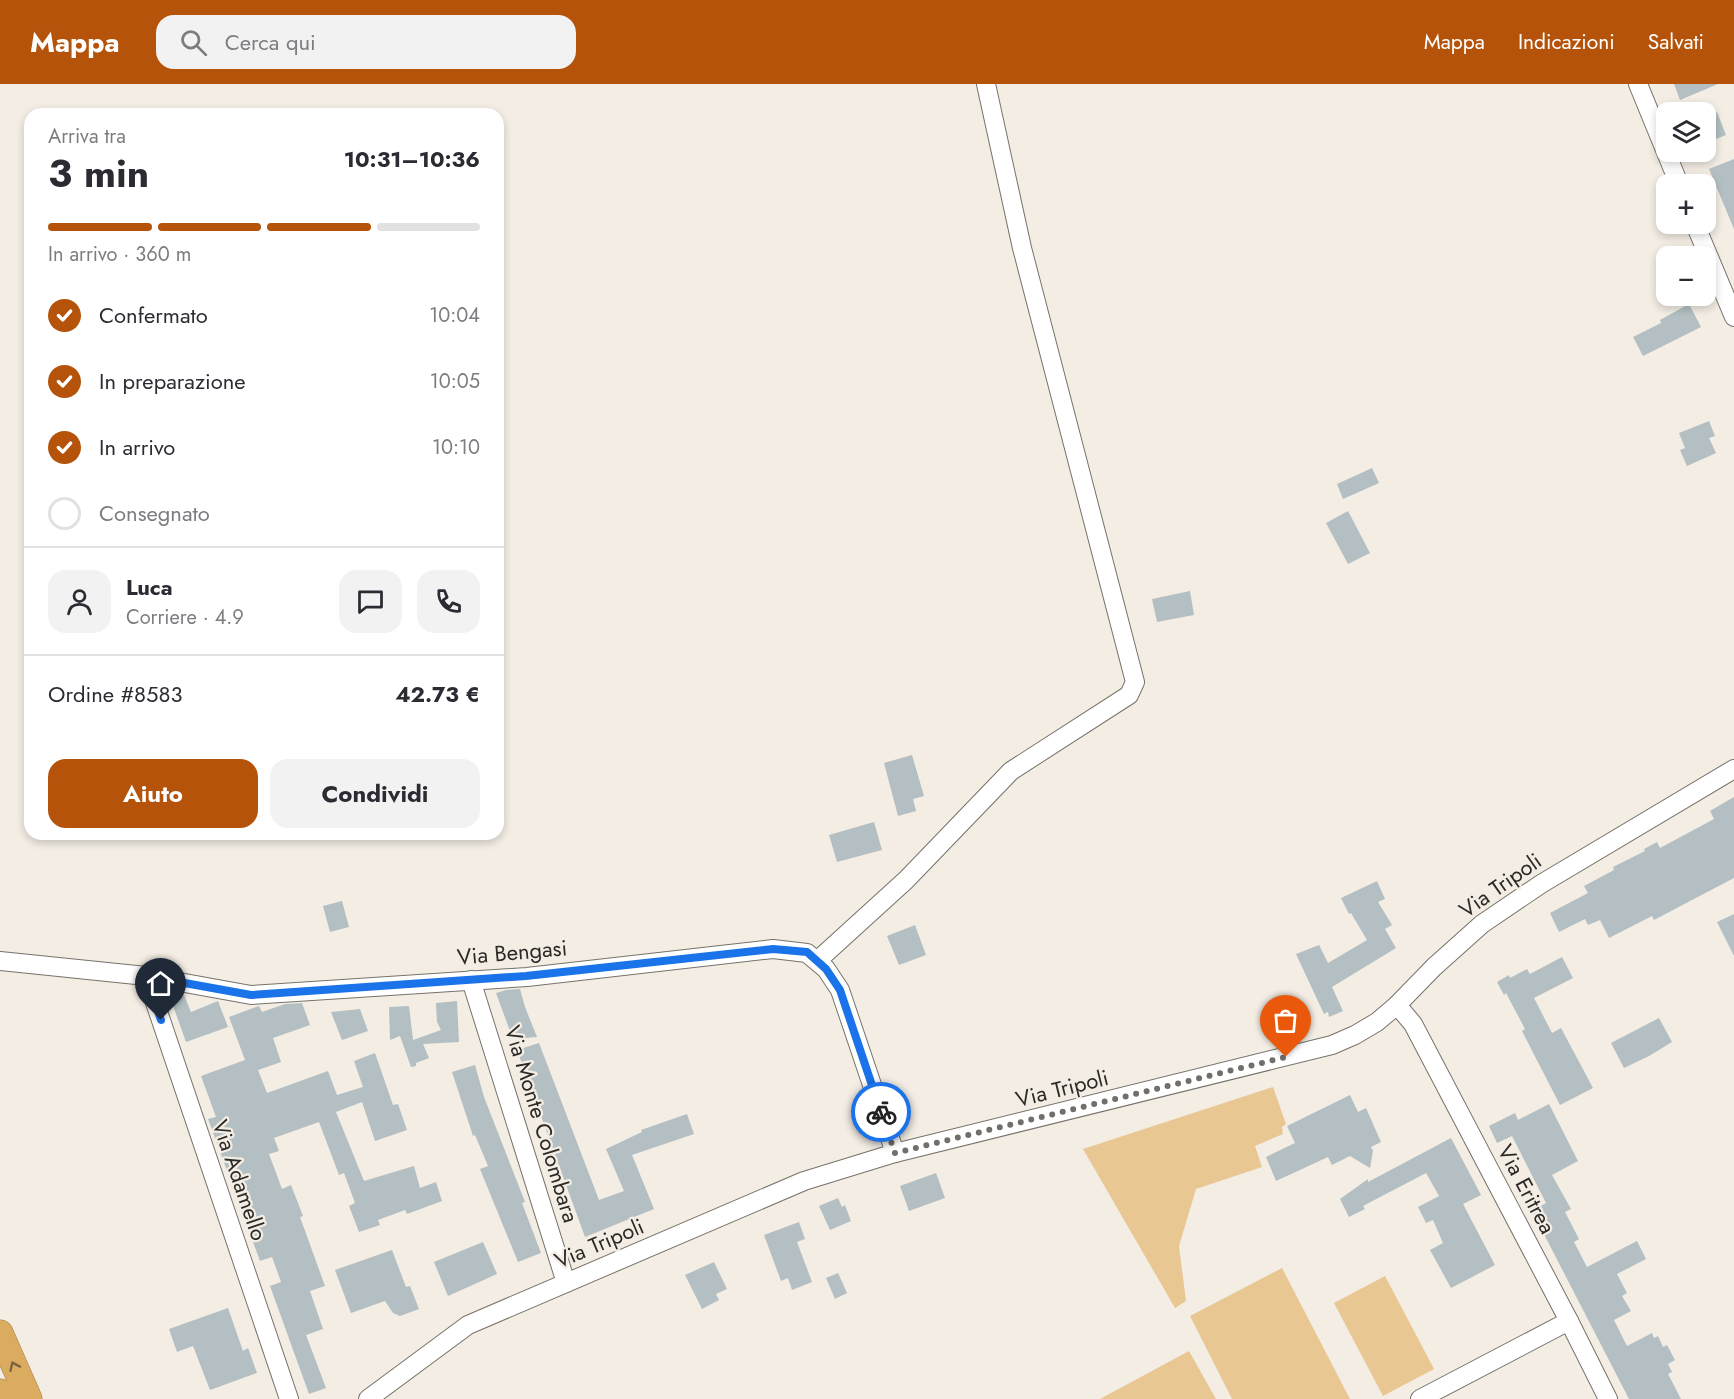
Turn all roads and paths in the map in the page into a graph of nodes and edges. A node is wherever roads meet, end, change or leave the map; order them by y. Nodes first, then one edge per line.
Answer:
1 (986, 84) edge
2 (1638, 84) edge
3 (1675, 174) edge
4 (1699, 234) edge
5 (1734, 317) edge
6 (1734, 769) edge
7 (0, 961) edge
8 (817, 961) junction
9 (146, 976) junction
10 (471, 980) junction
11 (1397, 1005) junction
12 (895, 1153) junction
13 (566, 1283) junction
14 (1569, 1321) junction
15 (0, 1333) edge
16 (0, 1392) edge
17 (3, 1399) edge
18 (29, 1399) edge
19 (289, 1399) edge
20 (368, 1399) edge
21 (1420, 1399) edge
22 (1608, 1399) edge

1 - 8 street
2 - 3 street
4 - 5 street
6 - 11 street, Via Tripoli
7 - 9 street, Via Bengasi
8 - 10 street, Via Bengasi
8 - 12 street, Via Bengasi
9 - 10 street, Via Bengasi
9 - 19 street, Via Adamello
10 - 13 street, Via Monte Colombara
11 - 12 street, Via Tripoli
11 - 14 street, Via Eritrea
12 - 13 street, Via Tripoli
13 - 20 street, Via Tripoli
14 - 21 street
14 - 22 street, Via Eritrea
18 -> 15 highway
16 - 17 highway

